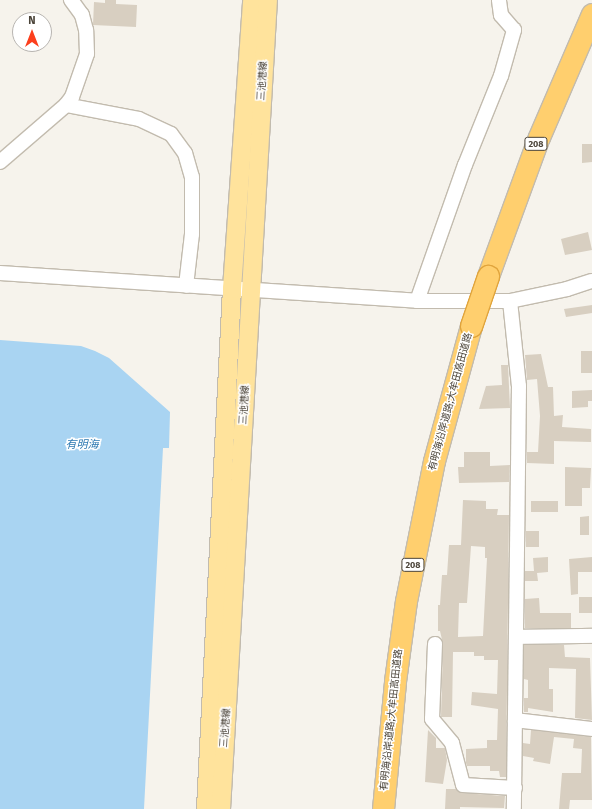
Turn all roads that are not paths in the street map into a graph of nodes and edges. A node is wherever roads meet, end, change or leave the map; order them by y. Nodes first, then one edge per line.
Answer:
1 (71, 0) edge
2 (252, 0) edge
3 (268, 0) edge
4 (499, 0) edge
5 (592, 14) edge
6 (66, 105) junction
7 (0, 162) edge
8 (0, 273) edge
9 (592, 280) edge
10 (186, 286) junction
11 (232, 289) junction
12 (251, 290) junction
13 (417, 301) junction
14 (510, 301) junction
15 (592, 636) edge
16 (516, 637) junction
17 (435, 644) dead end
18 (515, 720) junction
19 (592, 729) edge
20 (515, 788) junction
21 (206, 809) edge
22 (221, 809) edge
23 (383, 809) edge
24 (514, 809) edge

1 - 6 street
2 - 11 main road, 三池港線
3 - 12 main road, 三池港線
4 - 13 street
5 - 23 highway, 有明海沿岸道路;大牟田高田道路 / 208, bridge
6 - 7 street
6 - 10 street
8 - 10 street
9 - 14 street
10 - 11 street
11 - 12 street
11 - 21 main road, 三池港線
12 - 13 street
12 - 22 main road, 三池港線
13 - 14 street
14 - 16 street
15 - 16 street
16 - 18 street
17 - 20 street
18 - 19 street
18 - 20 street
20 - 24 street

